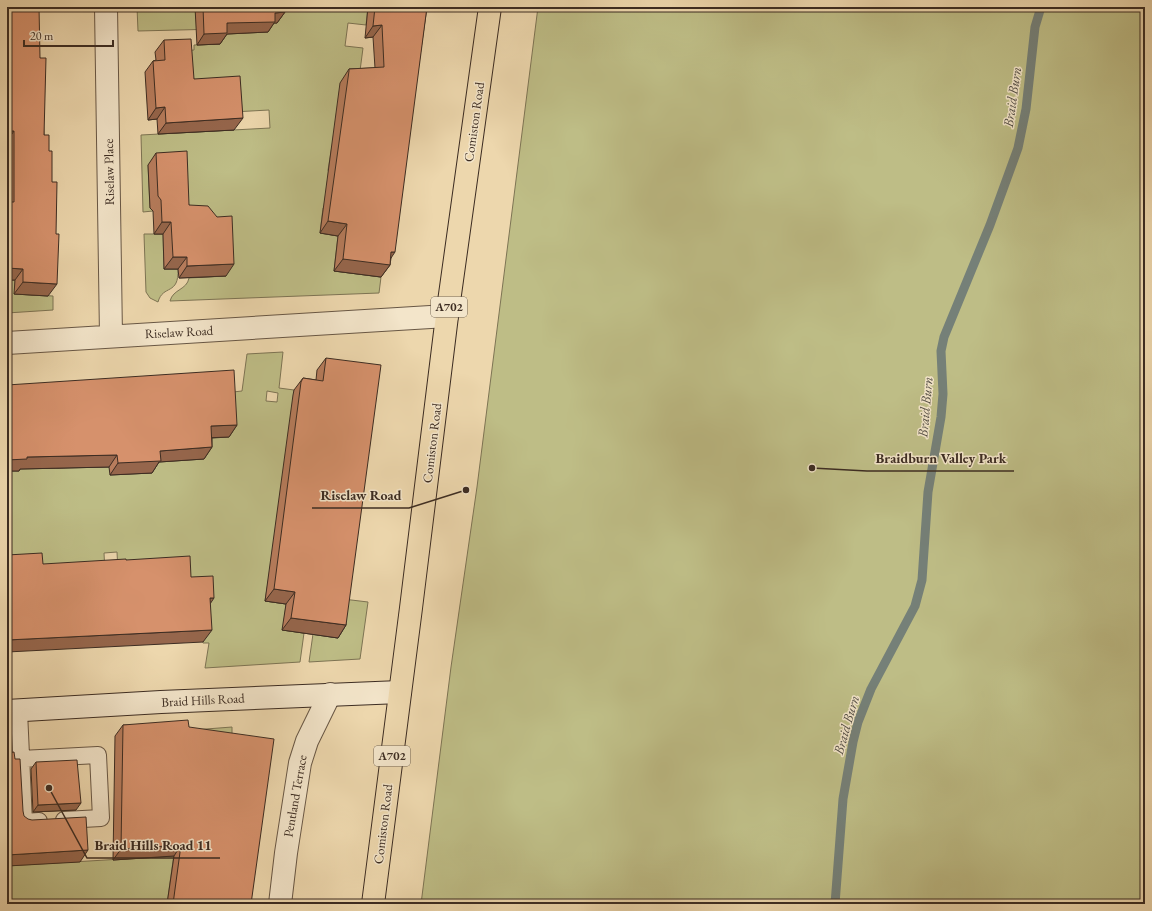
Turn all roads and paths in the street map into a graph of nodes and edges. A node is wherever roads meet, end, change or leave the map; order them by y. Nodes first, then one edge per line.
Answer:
1 (106, 7) edge
2 (490, 7) edge
3 (447, 316) junction
4 (111, 336) junction
5 (7, 343) edge
6 (400, 692) junction
7 (330, 694) junction
8 (13, 711) edge
9 (21, 759) junction
10 (280, 904) edge
11 (373, 904) edge

1 - 4 street, Riselaw Place
2 - 3 main road, Comiston Road / A702
3 - 4 street, Riselaw Road
3 - 6 main road, Comiston Road / A702
4 - 5 street, Riselaw Road
6 - 7 street, Braid Hills Road
6 - 11 main road, Comiston Road / A702
7 - 8 street, Braid Hills Road
7 - 10 street, Pentland Terrace
8 - 9 lane
9 - 9 lane

